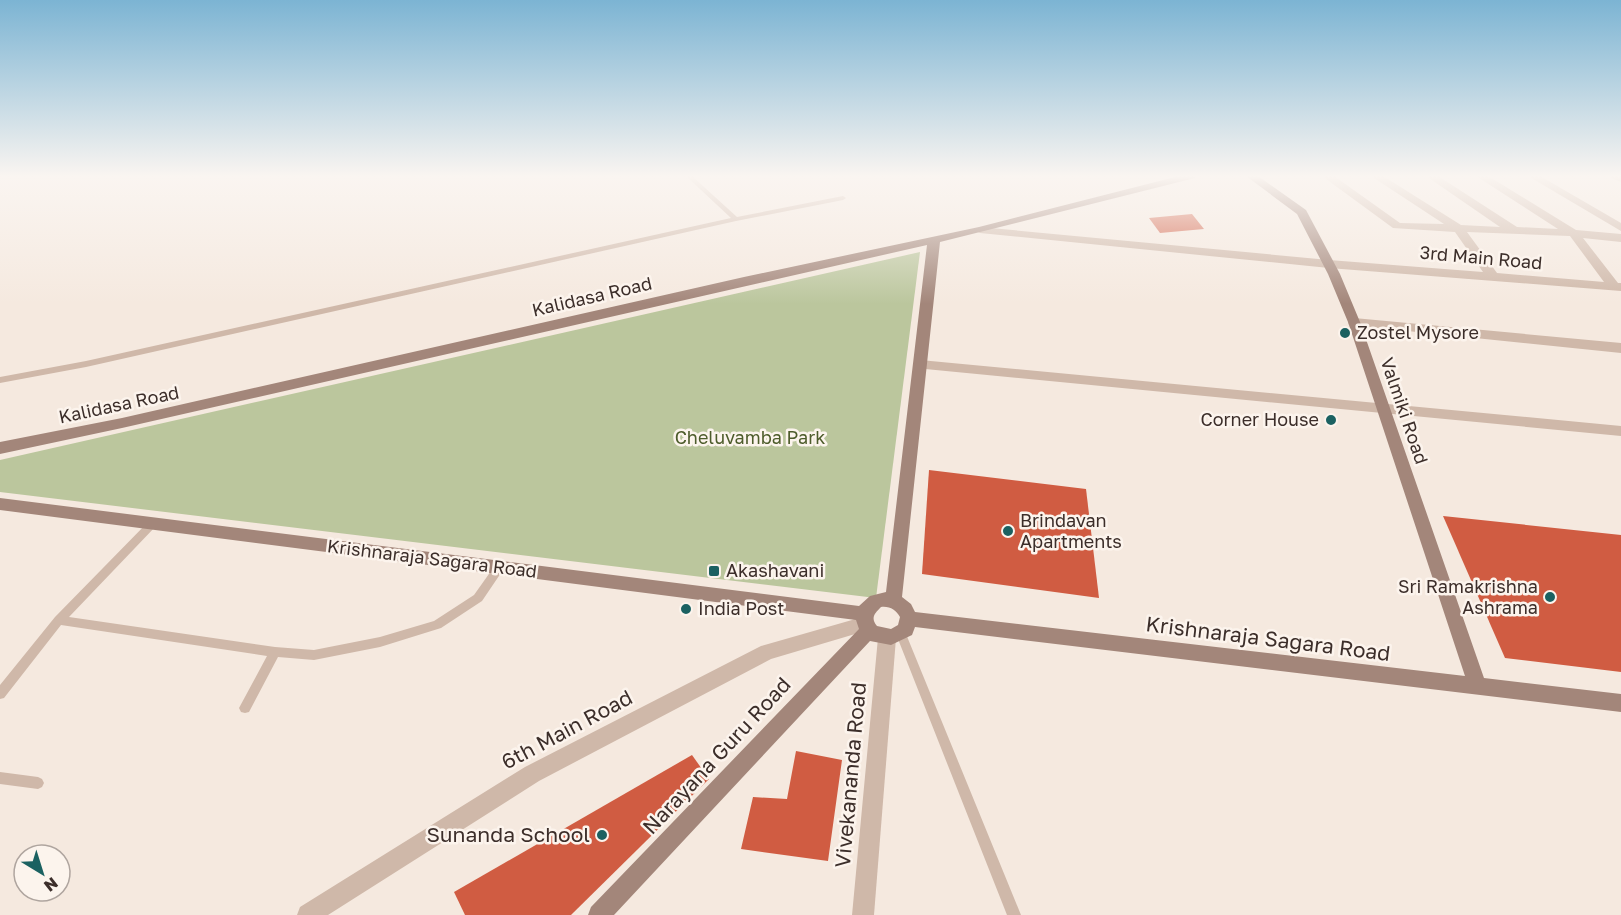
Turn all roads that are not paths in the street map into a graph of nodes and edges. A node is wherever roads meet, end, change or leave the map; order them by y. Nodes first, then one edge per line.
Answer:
1 (736, 219) edge
2 (1024, 219) edge
3 (1305, 219) edge
4 (1387, 219) edge
5 (1443, 219) edge
6 (1496, 219) edge
7 (1550, 219) edge
8 (1605, 219) edge
9 (1458, 228) junction
10 (1621, 228) edge
11 (980, 230) junction
12 (1513, 230) junction
13 (1573, 233) junction
14 (1621, 238) edge
15 (934, 239) junction
16 (1329, 264) junction
17 (1493, 277) junction
18 (1617, 286) edge
19 (1354, 322) junction
20 (1621, 348) edge
21 (920, 365) junction
22 (0, 380) edge
23 (1383, 410) junction
24 (1621, 431) edge
25 (0, 448) edge
26 (0, 504) edge
27 (153, 524) junction
28 (500, 567) junction
29 (893, 601) junction
30 (59, 620) junction
31 (883, 627) junction
32 (275, 652) junction
33 (1477, 686) junction
34 (0, 694) edge
35 (1621, 703) edge
36 (245, 708) dead end
37 (0, 778) edge
38 (38, 783) dead end
39 (308, 915) edge
40 (599, 915) edge
41 (863, 915) edge
42 (1014, 915) edge

1 - 22 lane
2 - 11 street, Kalidasa Road
3 - 16 street, Valmiki Road
4 - 9 street
5 - 9 street
6 - 12 street
7 - 13 street
8 - 10 street
9 - 12 street
9 - 17 street
11 - 15 street, Kalidasa Road
11 - 16 street, 3rd Main Road
12 - 13 street
13 - 14 street
13 - 18 street
15 - 21 street
15 - 25 street, Kalidasa Road
16 - 17 street, 3rd Main Road
16 - 19 street, Valmiki Road
17 - 18 street, 3rd Main Road
19 - 20 street
19 - 23 street, Valmiki Road
21 - 23 street
21 - 29 street
23 - 24 street
23 - 33 street, Valmiki Road
26 - 27 street, Krishnaraja Sagara Road
27 - 28 street, Krishnaraja Sagara Road
27 - 30 lane
28 - 31 street, Krishnaraja Sagara Road
28 - 32 lane
29 - 31 street
29 - 31 street, Narayana Guru Road
30 - 32 lane
30 - 34 lane
31 - 33 street, Krishnaraja Sagara Road
31 - 39 street, 6th Main Road
31 - 40 street, Narayana Guru Road
31 - 41 street, Vivekananda Road
31 - 42 lane
32 - 36 lane
33 - 35 street, Krishnaraja Sagara Road
37 - 38 lane

